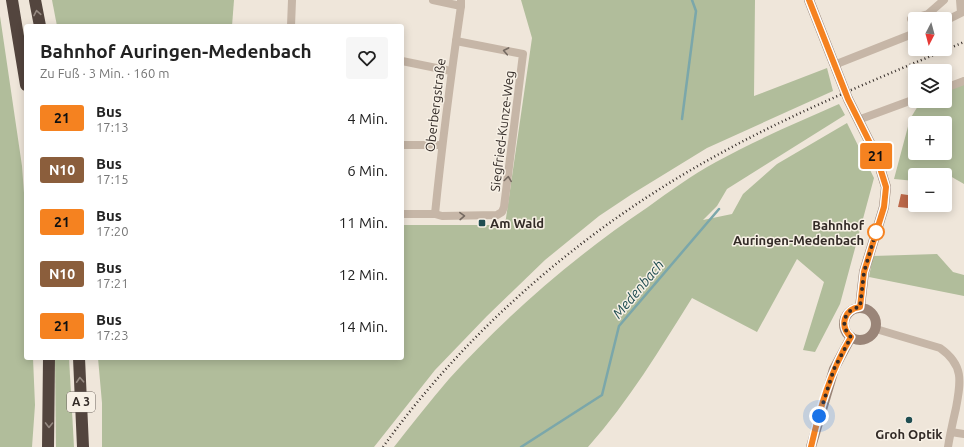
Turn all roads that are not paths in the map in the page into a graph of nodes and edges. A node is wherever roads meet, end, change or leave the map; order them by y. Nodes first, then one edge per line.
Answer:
1 (12, 0) edge
2 (35, 0) edge
3 (292, 0) edge
4 (432, 0) edge
5 (809, 0) edge
6 (944, 0) edge
7 (960, 0) edge
8 (461, 3) edge
9 (930, 12) edge
10 (952, 18) edge
11 (40, 24) edge
12 (291, 24) edge
13 (908, 36) edge
14 (456, 41) junction
15 (404, 60) edge
16 (834, 65) junction
17 (451, 71) junction
18 (24, 73) edge
19 (964, 81) edge
20 (952, 85) edge
21 (908, 102) edge
22 (858, 120) junction
23 (404, 145) edge
24 (442, 145) junction
25 (404, 214) edge
26 (435, 214) junction
27 (860, 307) junction
28 (876, 329) junction
29 (851, 337) junction
30 (49, 360) edge
31 (79, 360) edge
32 (951, 432) junction
33 (964, 434) edge
34 (48, 447) edge
35 (83, 447) edge
36 (811, 447) edge
37 (948, 447) edge

1 - 18 highway
11 -> 2 highway
3 - 12 street
4 - 8 street
5 - 16 main road
6 - 9 street
7 - 10 street
8 - 14 street, Oberbergstraße
13 - 16 street
14 - 17 street, Oberbergstraße
26 -> 14 street, Siegfried-Kunze-Weg
15 - 17 street
16 - 22 main road
17 - 24 street, Oberbergstraße
19 - 20 street
21 - 22 street
22 - 27 main road
23 - 24 street
24 - 26 street, Oberbergstraße
25 - 26 street
27 - 28 main road
27 - 29 main road
28 - 29 main road
28 - 32 street
29 - 36 main road
30 -> 34 highway, A 3
35 -> 31 highway, A 3
32 - 33 street
32 - 37 street

